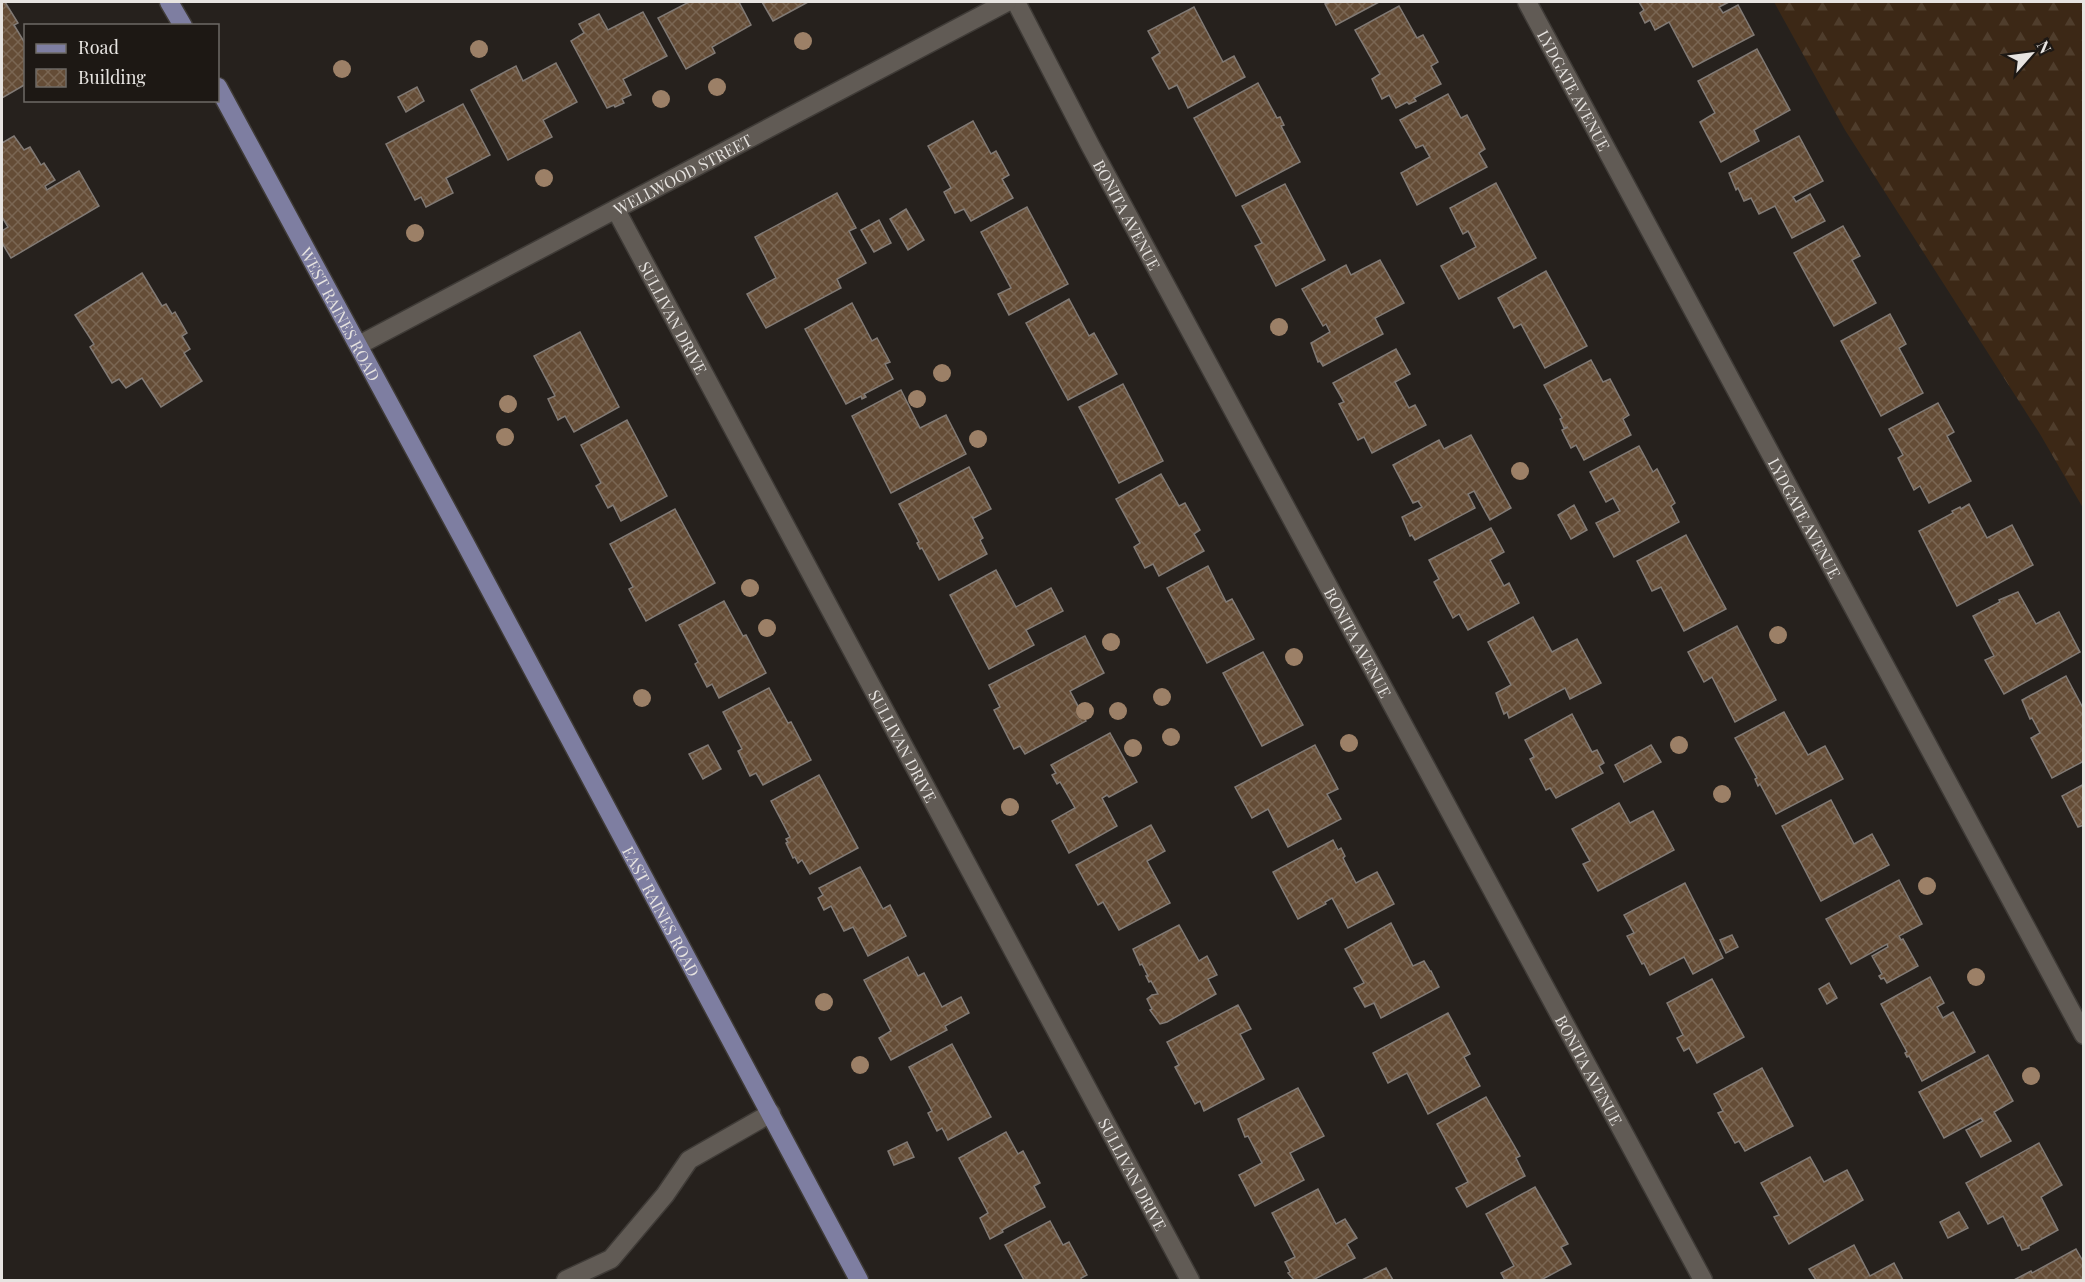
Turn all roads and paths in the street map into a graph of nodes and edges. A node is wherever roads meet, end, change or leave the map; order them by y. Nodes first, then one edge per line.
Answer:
1 (170, 2) edge
2 (1007, 2) edge
3 (1016, 2) edge
4 (1527, 2) edge
5 (182, 24) edge
6 (219, 89) edge
7 (616, 210) junction
8 (359, 345) junction
9 (465, 541) joint
10 (2084, 1035) edge
11 (771, 1113) junction
12 (567, 1281) edge
13 (859, 1281) edge
14 (1190, 1281) edge
15 (1703, 1281) edge

1 - 5 main road
2 - 7 street, WELLWOOD STREET
3 - 15 street, BONITA AVENUE
4 - 10 street, LYDGATE AVENUE
6 - 8 main road, WEST RAINES ROAD
7 - 8 street, WELLWOOD STREET
7 - 14 street, SULLIVAN DRIVE
8 - 9 main road, WEST RAINES ROAD
9 - 11 main road, EAST RAINES ROAD
11 - 12 street
11 - 13 main road, EAST RAINES ROAD

